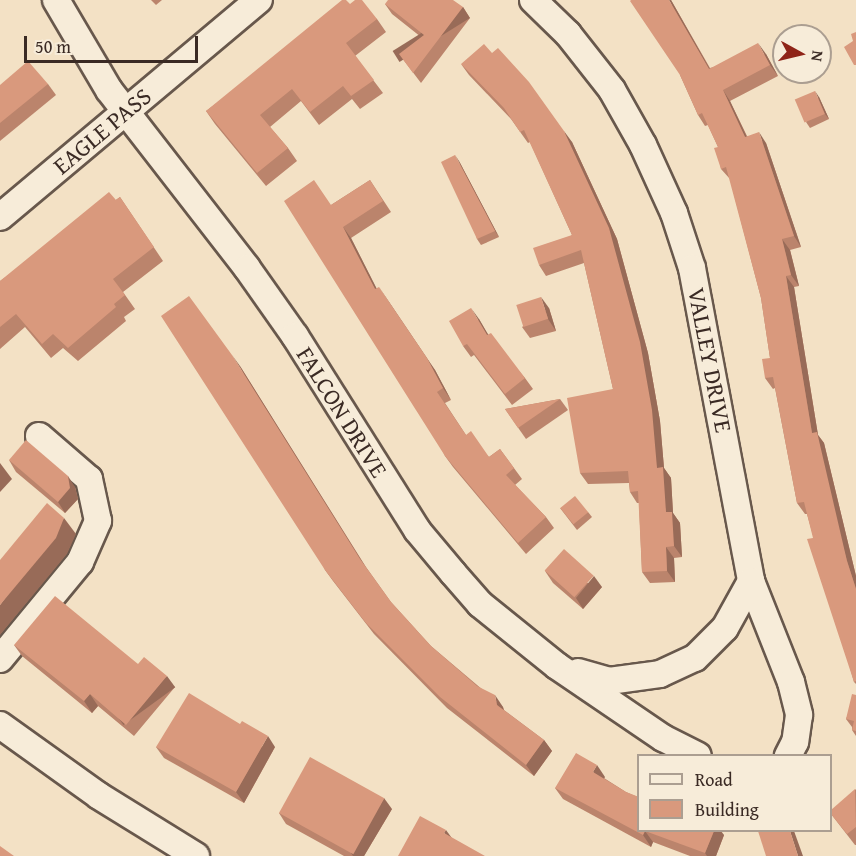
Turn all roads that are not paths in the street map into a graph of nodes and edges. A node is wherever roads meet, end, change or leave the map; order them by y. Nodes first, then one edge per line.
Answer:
1 (56, 0) edge
2 (260, 0) edge
3 (533, 0) edge
4 (126, 112) junction
5 (0, 217) edge
6 (39, 436) dead end
7 (752, 581) junction
8 (0, 659) edge
9 (557, 666) junction
10 (0, 725) edge
11 (694, 754) edge
12 (789, 754) edge
13 (196, 856) edge

1 - 4 street, FALCON DRIVE
2 - 4 street, EAGLE PASS
3 - 7 street, VALLEY DRIVE
4 - 5 street, EAGLE PASS
4 - 9 street, FALCON DRIVE
6 - 8 street
7 - 9 street
7 - 12 street, VALLEY DRIVE
9 - 11 street, FALCON DRIVE
10 - 13 street

